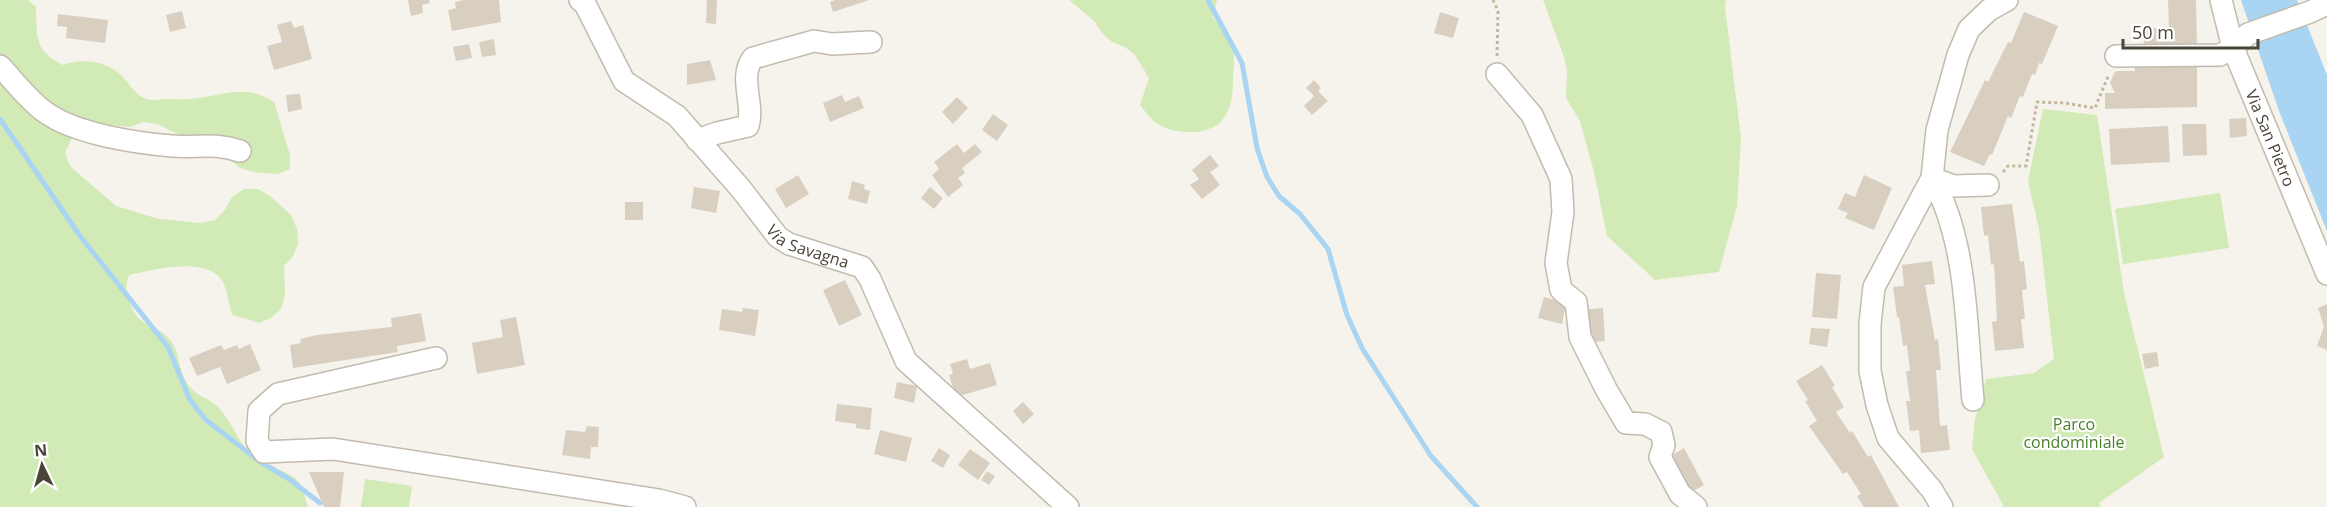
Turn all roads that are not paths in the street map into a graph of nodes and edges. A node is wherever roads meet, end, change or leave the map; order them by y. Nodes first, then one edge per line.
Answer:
1 (2007, 0) edge
2 (2221, 0) edge
3 (586, 1) edge
4 (2327, 4) edge
5 (2240, 41) junction
6 (871, 42) dead end
7 (2116, 56) road end
8 (0, 66) edge
9 (1497, 74) road end
10 (697, 140) junction
11 (240, 151) dead end
12 (1932, 178) junction
13 (1988, 185) road end
14 (2327, 274) edge
15 (436, 358) dead end
16 (1972, 399) dead end
17 (685, 507) edge
18 (1068, 507) edge
19 (1696, 507) edge
20 (1942, 507) edge

1 - 12 street
2 - 5 street, Via San Pietro
3 - 10 street, Via Savagna
4 - 5 street
5 - 7 street
5 - 14 street, Via San Pietro
6 - 10 street
8 - 11 street
9 - 19 street
10 - 18 street, Via Savagna
12 - 13 street
12 - 16 street
12 - 20 street
15 - 17 street

